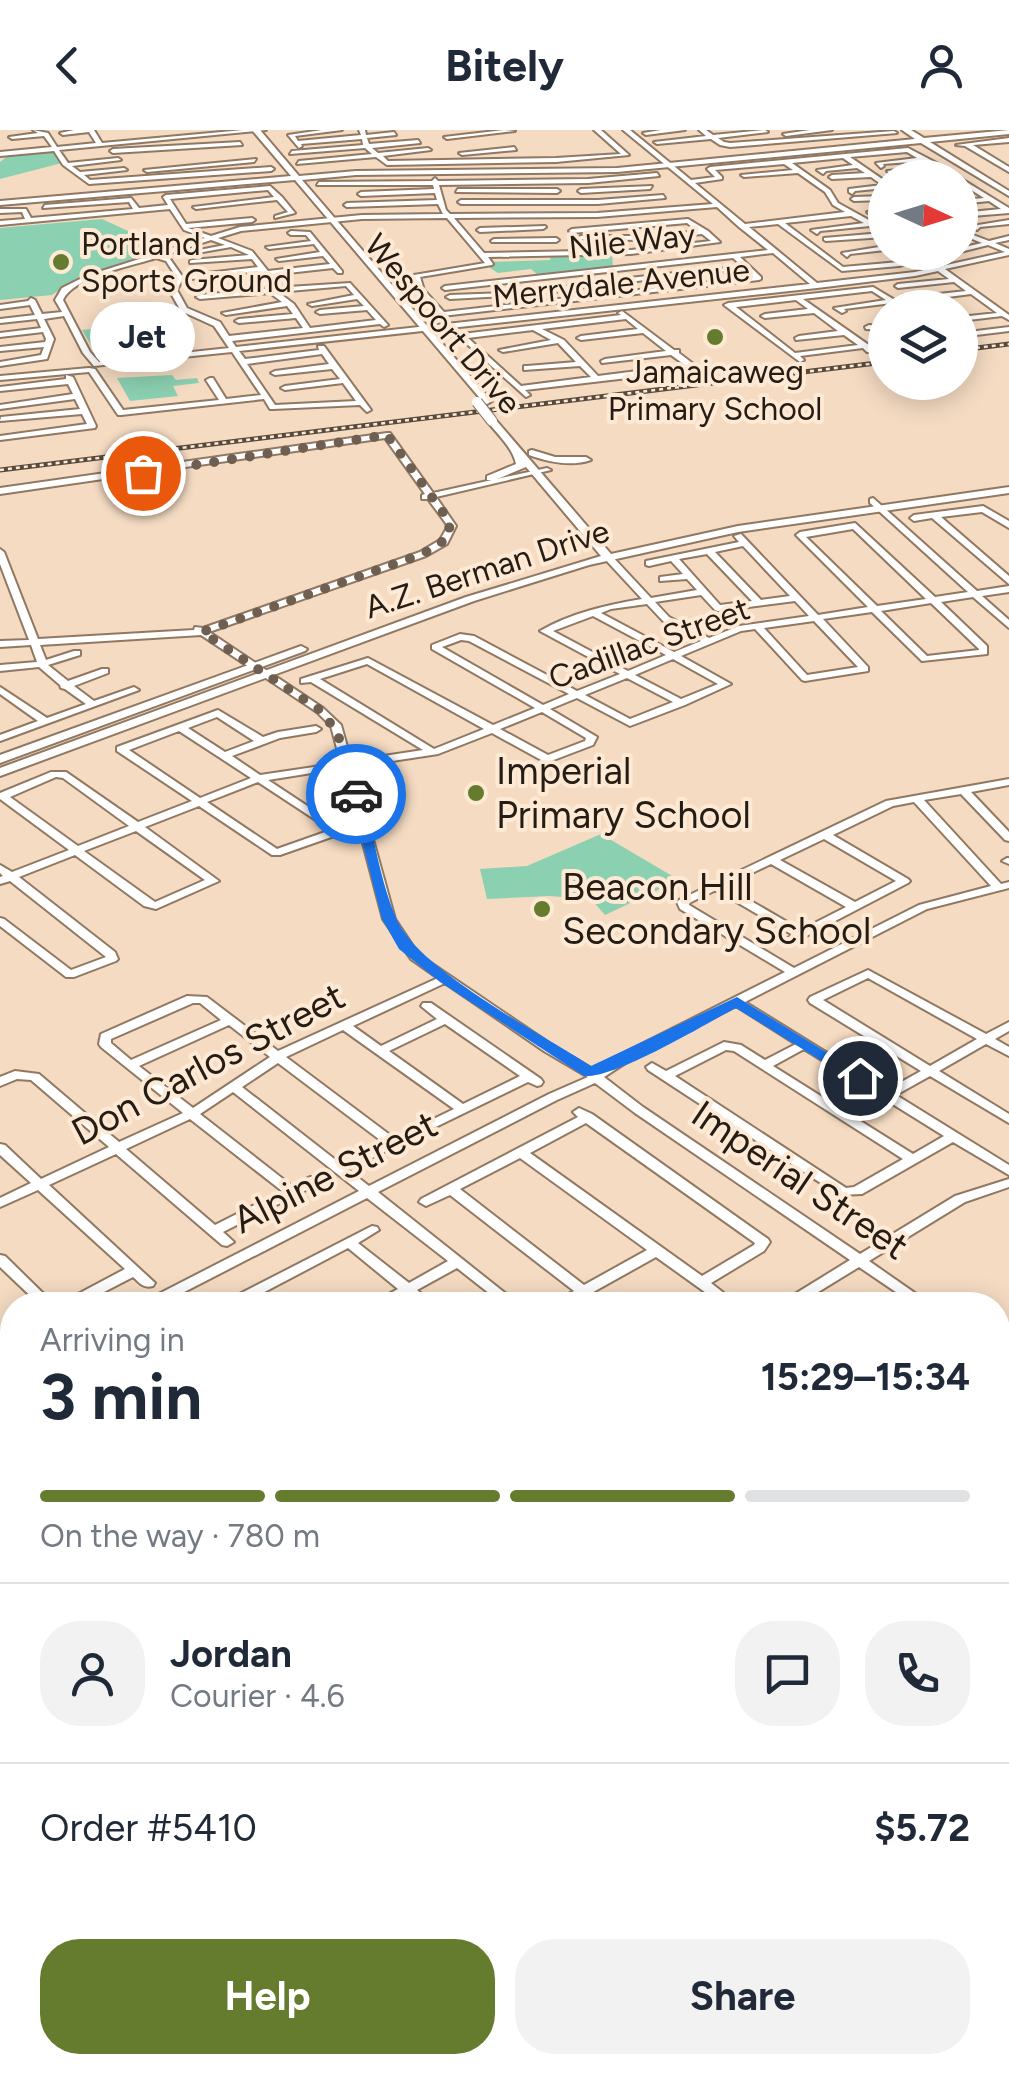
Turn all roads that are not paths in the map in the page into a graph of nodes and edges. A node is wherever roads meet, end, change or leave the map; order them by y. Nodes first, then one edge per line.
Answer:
1 (36, 130) edge
2 (91, 130) edge
3 (258, 130) edge
4 (338, 130) edge
5 (597, 130) edge
6 (626, 130) edge
7 (682, 130) edge
8 (702, 130) edge
9 (829, 130) edge
10 (837, 130) edge
11 (906, 130) edge
12 (990, 130) edge
13 (248, 131) edge
14 (494, 131) edge
15 (512, 131) edge
16 (64, 132) dead end
17 (764, 132) edge
18 (158, 133) dead end
19 (182, 133) edge
20 (894, 133) dead end
21 (46, 134) junction
22 (364, 134) edge
23 (394, 134) dead end
24 (646, 134) dead end
25 (786, 134) dead end
26 (143, 135) edge
27 (924, 136) edge
28 (1009, 136) edge
29 (12, 137) dead end
30 (114, 137) dead end
31 (447, 137) dead end
32 (712, 137) junction
33 (848, 137) junction
34 (506, 141) junction
35 (418, 142) dead end
36 (658, 142) dead end
37 (297, 143) junction
38 (100, 144) junction
39 (240, 144) dead end
40 (18, 146) dead end
41 (367, 146) junction
42 (194, 148) junction
43 (514, 148) junction
44 (56, 149) junction
45 (428, 150) dead end
46 (304, 152) junction
47 (248, 153) dead end
48 (292, 153) dead end
49 (0, 154) edge
50 (376, 156) junction
51 (844, 156) junction
52 (200, 157) junction
53 (926, 159) joint
54 (118, 160) dead end
55 (254, 160) dead end
56 (917, 160) edge
57 (528, 161) junction
58 (299, 162) dead end
59 (786, 162) junction
60 (669, 164) junction
61 (67, 165) junction
62 (206, 165) junction
63 (858, 166) junction
64 (271, 169) dead end
65 (124, 170) dead end
66 (1009, 170) edge
67 (800, 172) junction
68 (823, 172) dead end
69 (868, 173) edge
70 (80, 174) junction
71 (214, 174) junction
72 (657, 175) dead end
73 (744, 175) dead end
74 (291, 176) junction
75 (868, 176) edge
76 (638, 177) junction
77 (832, 177) dead end
78 (436, 180) junction
79 (559, 180) junction
80 (690, 182) junction
81 (319, 184) dead end
82 (330, 184) junction
83 (650, 187) junction
84 (868, 188) edge
85 (1009, 190) edge
86 (438, 191) junction
87 (458, 191) dead end
88 (557, 191) junction
89 (581, 192) dead end
90 (978, 192) edge
91 (361, 194) dead end
92 (868, 197) edge
93 (280, 198) junction
94 (990, 199) junction
95 (978, 200) edge
96 (0, 201) edge
97 (440, 202) junction
98 (460, 202) dead end
99 (562, 202) junction
100 (715, 206) junction
101 (45, 207) dead end
102 (172, 208) junction
103 (196, 208) dead end
104 (138, 210) junction
105 (1008, 210) edge
106 (0, 211) edge
107 (978, 212) edge
108 (446, 214) junction
109 (614, 214) junction
110 (849, 214) junction
111 (531, 215) junction
112 (569, 215) junction
113 (29, 220) junction
114 (329, 220) junction
115 (778, 222) junction
116 (868, 222) edge
117 (1009, 222) edge
118 (0, 223) edge
119 (868, 225) edge
120 (184, 226) junction
121 (741, 226) junction
122 (978, 226) edge
123 (629, 227) junction
124 (543, 228) junction
125 (572, 229) dead end
126 (480, 230) dead end
127 (706, 232) junction
128 (818, 232) dead end
129 (868, 235) edge
130 (663, 236) dead end
131 (208, 237) junction
132 (581, 238) dead end
133 (642, 238) junction
134 (1009, 238) edge
135 (826, 239) dead end
136 (978, 239) edge
137 (556, 240) junction
138 (494, 241) dead end
139 (316, 242) junction
140 (225, 243) junction
141 (988, 243) junction
142 (236, 246) junction
143 (978, 246) edge
144 (269, 247) dead end
145 (197, 250) dead end
146 (656, 250) junction
147 (773, 250) junction
148 (868, 250) edge
149 (568, 252) junction
150 (1009, 252) edge
151 (325, 254) junction
152 (154, 255) junction
153 (484, 255) junction
154 (734, 255) junction
155 (847, 255) dead end
156 (254, 257) junction
157 (279, 258) dead end
158 (978, 260) edge
159 (675, 261) junction
160 (192, 262) dead end
161 (868, 266) edge
162 (748, 267) junction
163 (590, 270) junction
164 (933, 270) edge
165 (941, 270) edge
166 (264, 271) junction
167 (707, 271) dead end
168 (686, 274) junction
169 (180, 278) junction
170 (496, 280) junction
171 (956, 280) junction
172 (620, 281) dead end
173 (599, 283) junction
174 (696, 286) junction
175 (817, 286) junction
176 (898, 286) dead end
177 (446, 288) dead end
178 (970, 290) edge
179 (868, 291) edge
180 (271, 292) junction
181 (504, 294) junction
182 (530, 294) dead end
183 (360, 296) junction
184 (609, 296) junction
185 (978, 296) edge
186 (200, 297) dead end
187 (718, 297) junction
188 (450, 298) dead end
189 (796, 298) junction
190 (288, 304) junction
191 (312, 304) dead end
192 (868, 305) edge
193 (729, 306) junction
194 (0, 307) edge
195 (512, 307) junction
196 (370, 308) junction
197 (616, 308) junction
198 (842, 310) dead end
199 (814, 311) junction
200 (320, 312) dead end
201 (226, 313) dead end
202 (66, 314) junction
203 (298, 316) junction
204 (765, 316) dead end
205 (1006, 316) edge
206 (39, 317) junction
207 (626, 317) junction
208 (978, 318) edge
209 (524, 319) junction
210 (0, 321) edge
211 (239, 321) dead end
212 (534, 328) junction
213 (1009, 329) edge
214 (46, 330) junction
215 (308, 330) junction
216 (421, 330) junction
217 (641, 331) junction
218 (847, 332) junction
219 (978, 333) edge
220 (0, 335) edge
221 (581, 338) dead end
222 (799, 338) dead end
223 (226, 339) junction
224 (559, 340) junction
225 (48, 344) junction
226 (0, 350) edge
227 (503, 350) dead end
228 (235, 351) junction
229 (676, 352) junction
230 (605, 361) dead end
231 (242, 362) junction
232 (0, 364) edge
233 (582, 364) junction
234 (334, 366) junction
235 (94, 368) junction
236 (527, 368) dead end
237 (275, 373) dead end
238 (0, 378) edge
239 (596, 378) junction
240 (210, 380) dead end
241 (346, 381) junction
242 (285, 388) dead end
243 (0, 389) edge
244 (78, 396) junction
245 (265, 397) junction
246 (224, 402) junction
247 (0, 407) edge
248 (86, 411) junction
249 (2, 419) edge
250 (498, 420) junction
251 (0, 438) edge
252 (512, 446) junction
253 (532, 453) junction
254 (586, 460) dead end
255 (541, 469) junction
256 (491, 478) junction
257 (1009, 487) edge
258 (0, 491) edge
259 (425, 495) junction
260 (877, 505) junction
261 (934, 515) junction
262 (914, 518) dead end
263 (873, 524) dead end
264 (855, 526) junction
265 (1009, 526) edge
266 (438, 534) junction
267 (450, 534) junction
268 (708, 550) junction
269 (0, 552) edge
270 (610, 553) junction
271 (672, 558) junction
272 (649, 563) dead end
273 (689, 576) junction
274 (663, 579) dead end
275 (1009, 581) edge
276 (1009, 589) edge
277 (704, 592) junction
278 (975, 594) junction
279 (798, 598) junction
280 (650, 600) junction
281 (934, 600) junction
282 (760, 604) junction
283 (876, 609) junction
284 (592, 612) junction
285 (817, 618) junction
286 (758, 626) junction
287 (1009, 626) edge
288 (194, 632) junction
289 (33, 639) junction
290 (709, 642) junction
291 (0, 643) edge
292 (77, 653) dead end
293 (676, 655) junction
294 (42, 664) junction
295 (0, 668) edge
296 (105, 671) dead end
297 (254, 672) junction
298 (627, 675) junction
299 (64, 686) junction
300 (0, 690) edge
301 (134, 690) dead end
302 (577, 696) junction
303 (682, 703) junction
304 (93, 705) junction
305 (542, 709) junction
306 (46, 722) junction
307 (180, 727) junction
308 (316, 729) dead end
309 (490, 730) junction
310 (0, 738) edge
311 (262, 741) junction
312 (434, 752) junction
313 (224, 756) junction
314 (0, 760) edge
315 (348, 764) junction
316 (0, 772) edge
317 (260, 778) junction
318 (1009, 782) edge
319 (963, 790) junction
320 (916, 798) junction
321 (198, 801) junction
322 (138, 825) junction
323 (824, 834) junction
324 (1009, 838) edge
325 (74, 850) junction
326 (770, 860) junction
327 (3, 875) edge
328 (716, 886) junction
329 (1003, 886) edge
330 (854, 907) junction
331 (0, 921) edge
332 (800, 934) junction
333 (787, 942) dead end
334 (794, 972) junction
335 (445, 979) junction
336 (737, 1002) junction
337 (427, 1006) dead end
338 (446, 1019) junction
339 (228, 1021) junction
340 (344, 1025) junction
341 (1009, 1026) edge
342 (987, 1039) junction
343 (804, 1044) junction
344 (380, 1051) junction
345 (1009, 1052) edge
346 (276, 1058) junction
347 (130, 1065) junction
348 (764, 1066) junction
349 (652, 1067) dead end
350 (930, 1070) junction
351 (666, 1076) junction
352 (589, 1077) junction
353 (0, 1082) edge
354 (233, 1086) junction
355 (888, 1095) junction
356 (462, 1109) junction
357 (193, 1113) junction
358 (1009, 1119) edge
359 (952, 1137) junction
360 (393, 1144) junction
361 (0, 1148) edge
362 (117, 1148) junction
363 (520, 1152) junction
364 (372, 1154) dead end
365 (912, 1160) junction
366 (1009, 1171) edge
367 (315, 1180) dead end
368 (1009, 1183) edge
369 (40, 1184) junction
370 (451, 1189) junction
371 (369, 1191) junction
372 (291, 1192) junction
373 (426, 1202) dead end
374 (0, 1203) edge
375 (372, 1230) dead end
376 (214, 1231) junction
377 (227, 1242) dead end
378 (350, 1242) junction
379 (656, 1251) junction
380 (0, 1260) edge
381 (861, 1260) junction
382 (458, 1262) junction
383 (134, 1270) junction
384 (700, 1282) junction
385 (148, 1283) dead end
386 (408, 1290) junction
387 (583, 1291) joint
388 (34, 1292) edge
389 (93, 1292) edge
390 (173, 1292) edge
391 (254, 1292) edge
392 (404, 1292) edge
393 (411, 1292) edge
394 (496, 1292) edge
395 (714, 1292) edge
396 (808, 1292) edge
397 (907, 1292) edge

1 - 21 street
2 - 16 street
2 - 38 street
3 - 13 street
3 - 74 main road, Wespoort Drive
4 - 37 street
5 - 57 street
6 - 60 street
7 - 24 street
8 - 32 street
9 - 25 street
10 - 33 street
11 - 27 main road
12 - 27 main road
13 - 19 street
13 - 74 main road, Wespoort Drive
14 - 15 street
14 - 31 street
14 - 34 street
17 - 32 street
18 - 19 street
19 - 26 street
19 - 42 street
20 - 33 street
21 - 29 street
21 - 44 street
22 - 23 street
22 - 37 street
22 - 41 street
26 - 30 street
26 - 38 street
27 - 28 main road
27 - 60 main road
27 - 85 main road
28 - 66 street
32 - 33 street
32 - 36 street
34 - 43 street
34 - 43 street
35 - 41 street
37 - 46 street
38 - 44 street
39 - 42 street
40 - 44 street
41 - 46 street
41 - 50 street
42 - 44 street
42 - 52 street
43 - 57 street
44 - 49 street
44 - 61 street
45 - 50 street
46 - 48 street
47 - 52 street
50 - 57 street
50 - 58 street
51 - 53 street
51 - 59 street
51 - 63 street
52 - 62 street
52 - 62 street
53 - 56 street
54 - 61 street
55 - 62 street
59 - 67 street
59 - 80 street
60 - 74 main road
60 - 80 street
61 - 70 street
62 - 71 street
63 - 68 street
63 - 69 street
64 - 71 street
65 - 70 street
67 - 73 street
67 - 110 street
70 - 71 street
72 - 76 street
74 - 96 main road
74 - 114 main road, Wespoort Drive
75 - 77 street
76 - 79 street
76 - 83 street
78 - 79 street
78 - 82 street
78 - 86 street
79 - 88 street
80 - 100 street
81 - 82 street
82 - 97 street
83 - 89 street
83 - 99 street
84 - 92 street
86 - 91 street
86 - 97 street
87 - 88 street
88 - 99 street
90 - 94 street
93 - 102 street
93 - 103 street
93 - 120 street
94 - 95 street
94 - 105 street
97 - 108 street
98 - 99 street
99 - 112 street
100 - 109 street
100 - 121 street
101 - 104 street
102 - 104 street
102 - 120 street
104 - 113 street
105 - 107 street
106 - 113 street
108 - 111 street
108 - 114 street
108 - 153 street
109 - 112 street
109 - 123 street
110 - 115 street
110 - 116 street
111 - 112 street
111 - 124 street
113 - 118 street
114 - 131 street
114 - 216 main road, Wespoort Drive
115 - 121 street
115 - 161 street
117 - 122 street
119 - 128 street
120 - 131 street
121 - 147 street
123 - 125 street
123 - 127 street
123 - 133 street
124 - 126 street
124 - 137 street
127 - 130 street
127 - 146 street
129 - 135 street
131 - 140 street
131 - 152 street
132 - 133 street
133 - 146 street
134 - 141 street
136 - 141 street
137 - 138 street
137 - 149 street
139 - 140 street
139 - 144 street
139 - 151 street
140 - 142 street
141 - 143 street
141 - 150 street
142 - 145 street
142 - 156 street
146 - 149 street
147 - 154 street, Nile Way
147 - 175 street
148 - 155 street
149 - 153 street
150 - 158 street, Merrydale Avenue
151 - 157 street
151 - 166 street
152 - 169 street
152 - 202 street
153 - 195 street
154 - 159 street, Nile Way
154 - 162 street
156 - 160 street
156 - 166 street
159 - 163 street, Nile Way
159 - 168 street
162 - 167 street
162 - 174 street
163 - 170 street, Nile Way
163 - 173 street
164 - 175 street, Merrydale Avenue
165 - 171 street
166 - 169 street
166 - 180 street
168 - 172 street
168 - 174 street
169 - 223 street
170 - 177 street, Nile Way
170 - 181 street
171 - 176 street
171 - 178 street
173 - 182 street
173 - 184 street
174 - 184 street
175 - 187 street, Merrydale Avenue
179 - 189 street
180 - 183 street
180 - 186 street
180 - 190 street
181 - 188 street
181 - 195 street
183 - 191 street
183 - 196 street
184 - 195 street
185 - 205 street
187 - 193 street
187 - 197 street, Merrydale Avenue
189 - 193 street
189 - 199 street
190 - 201 street
190 - 203 street
192 - 198 street
193 - 218 street
194 - 206 street
195 - 209 street
196 - 200 street
196 - 215 street
197 - 207 street
197 - 209 street, Merrydale Avenue
199 - 204 street
199 - 218 street
202 - 206 street
202 - 235 street
203 - 211 street
203 - 215 street
205 - 208 street
206 - 210 street
206 - 214 street
207 - 212 street
207 - 217 street
209 - 212 street
209 - 216 street, Merrydale Avenue
212 - 224 street
212 - 239 street
213 - 219 street
214 - 220 street
214 - 225 street
215 - 223 street
216 - 228 street, Merrydale Avenue
216 - 250 main road, Wespoort Drive, bridge
217 - 221 street
217 - 229 street
218 - 222 street
223 - 228 street
224 - 227 street
224 - 233 street
225 - 226 street
225 - 232 street
228 - 231 street
228 - 235 street, Merrydale Avenue
229 - 230 street
229 - 239 street
231 - 234 street
231 - 245 street
233 - 236 street
233 - 239 street
234 - 237 street
234 - 241 street
235 - 238 street, Merrydale Avenue
235 - 246 street
240 - 246 street
241 - 242 street
241 - 245 street
243 - 244 street
244 - 247 street
244 - 248 street
245 - 246 street
248 - 249 street
248 - 251 street
250 - 252 main road, Wespoort Drive
250 - 253 main road, Wespoort Drive
252 - 255 main road, Wespoort Drive
252 - 256 main road
253 - 254 main road
253 - 255 main road, Wespoort Drive
255 - 256 street
255 - 259 street
255 - 270 main road, Wespoort Drive
256 - 259 street
257 - 260 main road, A.Z. Berman Drive
258 - 259 street
259 - 266 street
259 - 267 street
260 - 270 main road, A.Z. Berman Drive
260 - 278 street
261 - 262 street
261 - 265 street
261 - 275 street
263 - 264 street
264 - 281 street
264 - 283 street
266 - 267 street
266 - 288 street
267 - 288 street
268 - 271 street
268 - 279 street
268 - 282 street
269 - 289 street
270 - 280 street
270 - 297 main road, A.Z. Berman Drive
271 - 272 street
271 - 273 street
273 - 274 street
273 - 277 street
276 - 278 street, Cadillac Street
277 - 280 street
277 - 282 street
278 - 281 street, Cadillac Street
278 - 287 street
279 - 282 street
279 - 285 street
280 - 284 street
280 - 290 street
281 - 283 street, Cadillac Street
281 - 283 street
283 - 285 street, Cadillac Street
284 - 293 street
284 - 298 street
285 - 286 street, Cadillac Street
285 - 286 street
286 - 290 street, Cadillac Street
288 - 289 street
288 - 297 street, Imperial Street
289 - 291 street
289 - 294 street
290 - 293 street, Cadillac Street
292 - 294 street
293 - 298 street, Cadillac Street
293 - 303 street
294 - 295 street
294 - 299 street
296 - 299 street
297 - 314 main road, A.Z. Berman Drive
297 - 315 street, Imperial Street
297 - 316 main road, A.Z. Berman Drive
298 - 302 street, Cadillac Street
298 - 303 street
299 - 304 street
300 - 306 street
301 - 304 street
302 - 303 street
302 - 305 street, Cadillac Street
302 - 305 street
304 - 306 street
305 - 309 street, Cadillac Street
305 - 309 street
306 - 310 street
307 - 311 street
307 - 313 street
307 - 321 street
308 - 311 street
309 - 312 street, Cadillac Street
309 - 312 street
311 - 313 street
312 - 315 street, Cadillac Street
313 - 317 street
315 - 317 street, Cadillac Street
315 - 335 street, Imperial Street
317 - 321 street, Cadillac Street
317 - 321 street
318 - 319 street
319 - 320 street
319 - 324 street
320 - 323 street
320 - 329 street
321 - 322 street, Cadillac Street
322 - 325 street, Cadillac Street
322 - 325 street
322 - 325 street
323 - 326 street
323 - 330 street
325 - 327 street, Cadillac Street
326 - 328 street
326 - 330 street
327 - 331 street
328 - 332 street
328 - 334 street
329 - 334 street, Alpine Street
330 - 332 street
332 - 333 street
334 - 336 street, Alpine Street
335 - 340 street, Don Carlos Street
335 - 352 street, Imperial Street
336 - 343 street
336 - 352 street, Alpine Street
337 - 338 street
338 - 344 street
338 - 356 street
339 - 346 street
339 - 347 street
339 - 347 street
340 - 344 street
340 - 346 street, Don Carlos Street
341 - 342 street
342 - 345 street
342 - 350 street
342 - 350 street
343 - 348 street
343 - 355 street
344 - 356 street
346 - 354 street, Don Carlos Street
346 - 360 street
347 - 357 street
348 - 351 street
348 - 365 street
349 - 351 street
350 - 355 street
350 - 358 street
351 - 365 street
352 - 371 street, Alpine Street
352 - 381 street, Imperial Street
353 - 362 street
354 - 357 street, Don Carlos Street
354 - 371 street
355 - 359 street
356 - 360 street
357 - 362 street, Don Carlos Street
357 - 372 street
359 - 365 street
359 - 366 street
360 - 364 street
361 - 369 street
362 - 369 street, Don Carlos Street
362 - 376 street
363 - 370 street
363 - 379 street
363 - 384 street
367 - 372 street
368 - 381 street
369 - 374 street, Don Carlos Street
369 - 383 street
370 - 373 street
370 - 387 street
371 - 382 street
371 - 390 street, Alpine Street
372 - 376 street
375 - 378 street
376 - 377 street
378 - 386 street
378 - 391 street
379 - 384 street
379 - 387 street
380 - 388 street
381 - 396 street
381 - 397 street, Imperial Street
382 - 386 street
382 - 394 street
383 - 385 street
383 - 389 street
384 - 395 street
386 - 392 street
386 - 393 street

